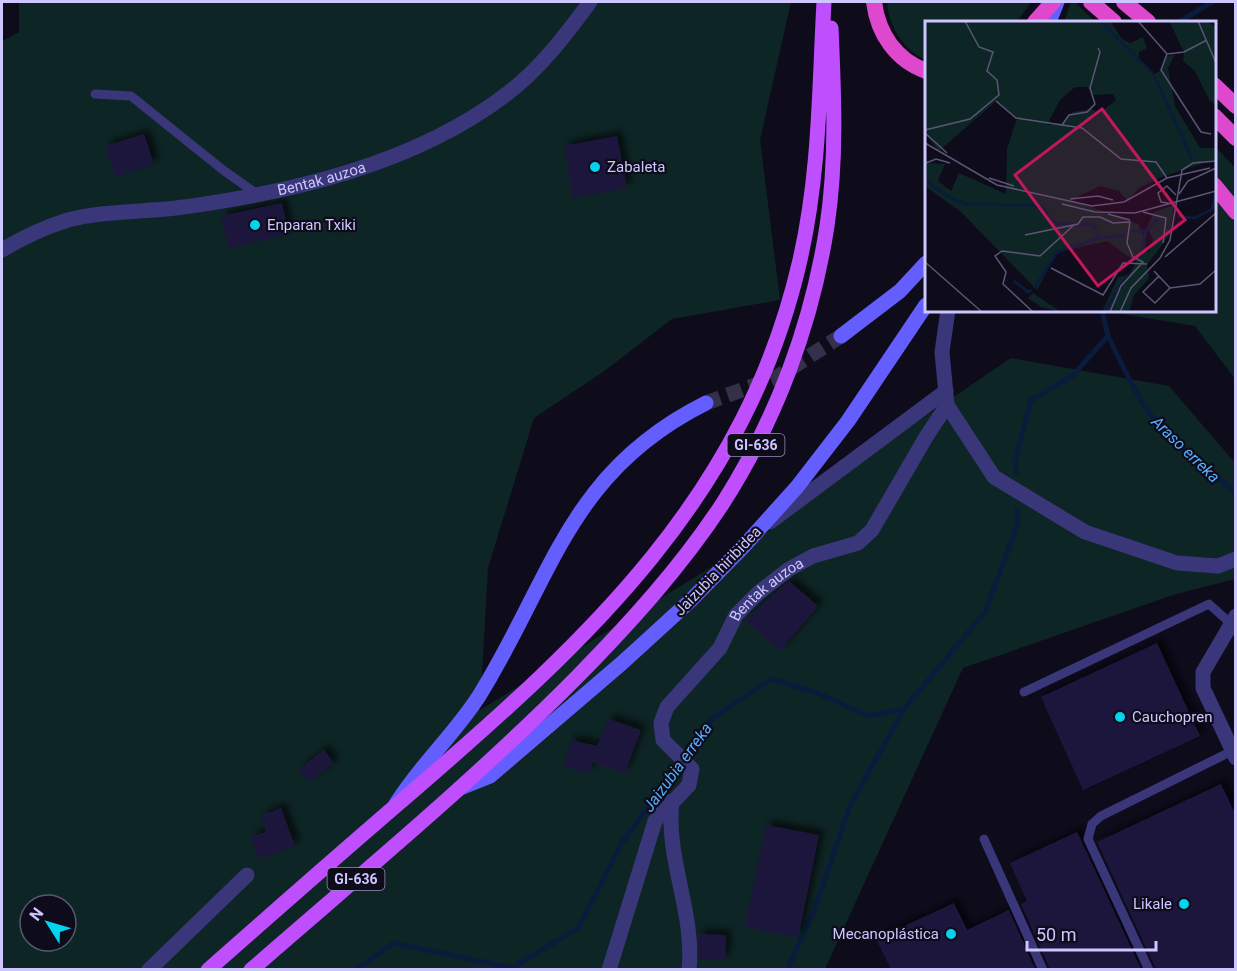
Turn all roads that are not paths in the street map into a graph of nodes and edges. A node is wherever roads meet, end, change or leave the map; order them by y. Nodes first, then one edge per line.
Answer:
1 (590, 2) edge
2 (824, 2) edge
3 (830, 2) edge
4 (874, 2) edge
5 (1055, 2) edge
6 (1124, 2) edge
7 (1093, 3) edge
8 (1036, 21) edge
9 (1049, 21) edge
10 (1113, 21) edge
11 (1147, 21) edge
12 (925, 70) edge
13 (1216, 86) edge
14 (95, 94) dead end
15 (1236, 106) edge
16 (1216, 117) edge
17 (1236, 138) edge
18 (1216, 186) edge
19 (257, 194) junction
20 (1236, 212) edge
21 (2, 250) edge
22 (925, 265) edge
23 (925, 308) edge
24 (948, 312) edge
25 (842, 336) tunnel mouth
26 (947, 398) junction
27 (706, 403) tunnel mouth
28 (755, 534) junction
29 (1236, 559) edge
30 (1233, 619) edge
31 (1024, 692) dead end
32 (1234, 754) edge
33 (460, 788) junction
34 (672, 801) junction
35 (393, 808) junction
36 (984, 839) dead end
37 (247, 875) dead end
38 (149, 969) edge
39 (208, 969) edge
40 (251, 969) edge
41 (609, 969) edge
42 (689, 969) edge
43 (1044, 969) edge
44 (1149, 969) edge

1 - 19 street, Bentak auzoa
2 - 35 main road, GI-636
3 - 33 main road, GI-636
4 - 12 highway
5 - 8 highway
5 - 9 main road
6 - 11 highway
7 - 10 highway
13 - 15 highway
14 - 19 lane
16 - 17 highway
18 - 20 highway
19 - 21 street, Bentak auzoa
22 - 25 main road
23 - 28 main road, Jaizubia hiribidea
24 - 26 street
26 - 28 street
26 - 29 street
26 - 34 street, Bentak auzoa
27 - 35 main road
28 - 33 main road, Jaizubia hiribidea
30 - 31 lane
30 - 32 street
32 - 44 lane
33 - 40 main road, GI-636
34 - 41 street, Bentak auzoa
34 - 42 street
35 - 39 main road, GI-636
36 - 43 lane
37 - 38 street

